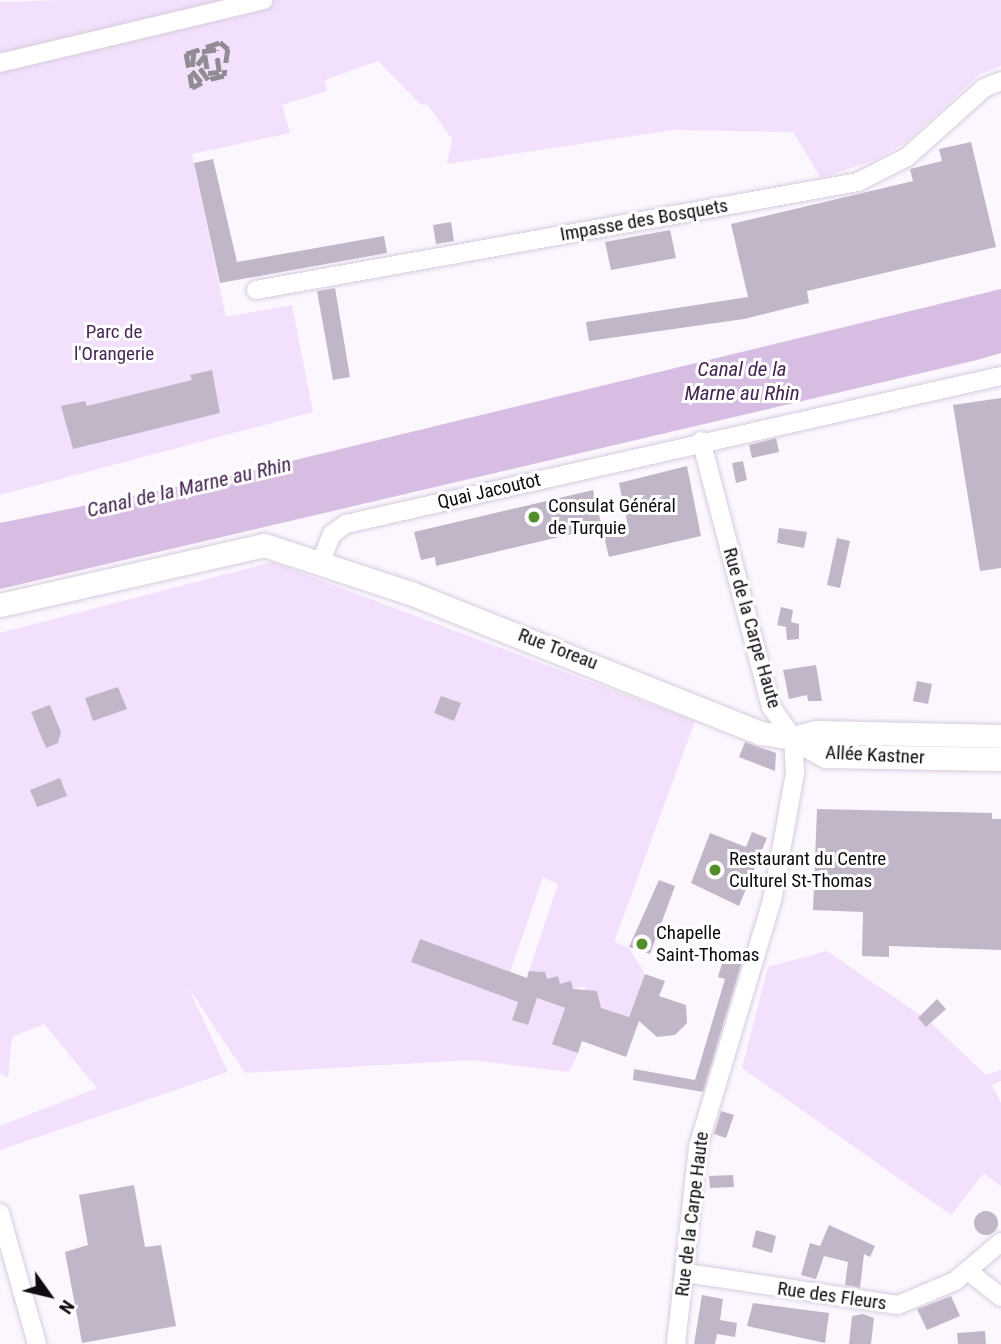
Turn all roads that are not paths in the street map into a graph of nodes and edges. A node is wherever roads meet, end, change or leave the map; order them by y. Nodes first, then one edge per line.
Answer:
1 (264, 0) edge
2 (0, 63) edge
3 (1001, 82) edge
4 (256, 290) dead end
5 (1001, 376) edge
6 (701, 441) junction
7 (321, 561) junction
8 (0, 605) edge
9 (895, 734) junction
10 (1001, 736) edge
11 (793, 738) junction
12 (897, 757) junction
13 (1001, 759) edge
14 (0, 1213) edge
15 (1001, 1242) edge
16 (968, 1271) junction
17 (686, 1273) junction
18 (1001, 1297) edge
19 (37, 1344) edge
20 (676, 1344) edge

1 - 2 street
3 - 4 street, Impasse des Bosquets
5 - 6 street, Quai Jacoutot
6 - 7 street, Quai Jacoutot
6 - 11 street, Rue de la Carpe Haute
7 - 8 main road
7 - 11 main road, Rue Toreau
9 - 10 main road, Allée Kastner
9 - 11 main road, Allée Kastner
9 - 12 main road
11 - 12 main road, Allée Kastner
11 - 17 street, Rue de la Carpe Haute
12 - 13 main road, Allée Kastner
14 - 19 street
15 - 16 street, Rue des Fleurs
16 - 17 street, Rue des Fleurs
16 - 18 street
17 - 20 street, Rue de la Carpe Haute

